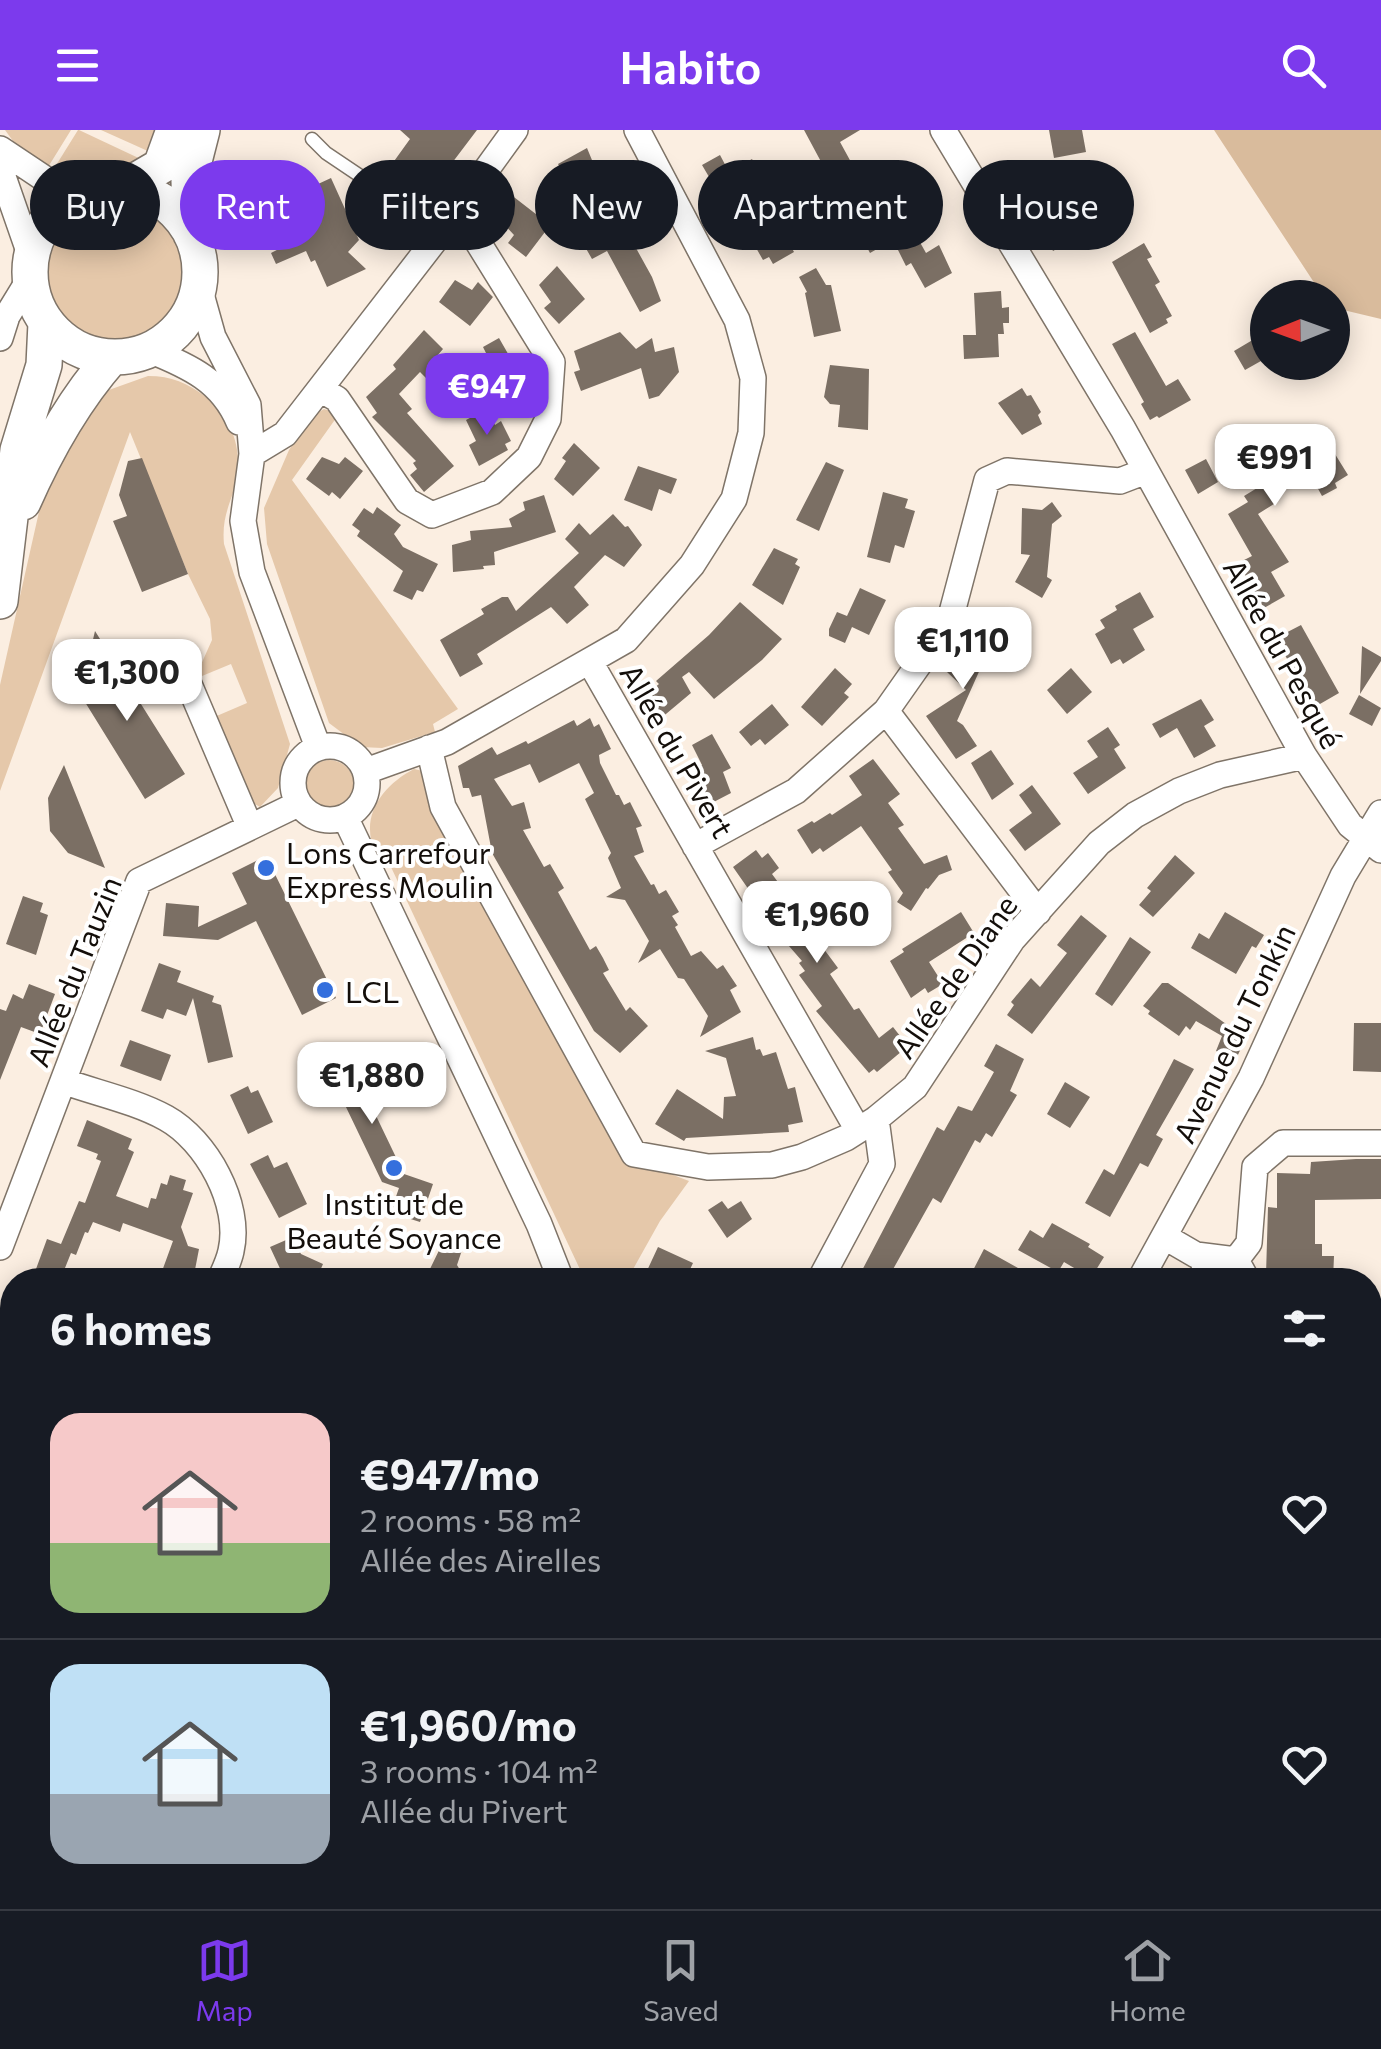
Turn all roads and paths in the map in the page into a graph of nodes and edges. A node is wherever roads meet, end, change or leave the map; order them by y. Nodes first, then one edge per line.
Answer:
1 (174, 130) edge
2 (202, 130) edge
3 (515, 130) edge
4 (637, 130) edge
5 (943, 130) edge
6 (312, 139) dead end
7 (0, 149) edge
8 (194, 160) edge
9 (494, 160) edge
10 (345, 166) edge
11 (160, 167) edge
12 (0, 168) edge
13 (30, 169) edge
14 (160, 201) edge
15 (180, 219) edge
16 (35, 250) edge
17 (196, 250) edge
18 (428, 250) edge
19 (483, 250) edge
20 (30, 268) junction
21 (199, 287) junction
22 (46, 324) junction
23 (0, 338) edge
24 (149, 350) junction
25 (111, 358) junction
26 (320, 389) junction
27 (252, 454) junction
28 (1146, 472) junction
29 (10, 531) junction
30 (0, 601) edge
31 (590, 662) junction
32 (188, 682) dead end
33 (886, 712) junction
34 (318, 747) junction
35 (430, 748) junction
36 (1304, 756) junction
37 (366, 772) junction
38 (298, 804) junction
39 (1381, 813) edge
40 (345, 818) junction
41 (249, 825) junction
42 (1373, 845) edge
43 (695, 846) junction
44 (1038, 912) junction
45 (63, 1081) junction
46 (867, 1124) junction
47 (1381, 1142) edge
48 (1165, 1237) junction
49 (0, 1247) edge
50 (225, 1268) edge
51 (556, 1268) edge
52 (826, 1268) edge
53 (1147, 1268) edge
54 (1198, 1268) edge
55 (1242, 1268) edge

1 - 11 main road
2 - 8 main road
3 - 9 street
4 - 31 street
5 - 28 street, Allée du Pesqué
6 - 10 lane
7 - 13 street
12 - 20 street
14 - 15 main road
16 - 20 main road
17 - 21 main road
18 - 26 street
19 - 26 street
20 - 22 main road
20 - 23 street
21 - 24 main road
21 - 27 street
22 - 25 main road
22 - 29 main road
24 - 25 main road
24 - 27 street
25 - 29 main road
26 - 27 street
27 - 34 street
28 - 33 street
28 - 36 street, Allée du Pesqué
29 - 30 main road
31 - 35 street
31 - 43 street, Allée du Pivert
32 - 41 street
33 - 43 street
33 - 44 street
34 - 37 street
34 - 38 street
35 - 37 street
35 - 46 street, Allée de Diane
36 - 42 street, Allée du Pesqué
36 - 44 street, Allée de Diane
37 - 40 street
38 - 40 street
38 - 41 street, Allée du Tauzin
39 - 42 street, Avenue du Tonkin
40 - 51 street
41 - 45 street, Allée du Tauzin
42 - 48 street, Avenue du Tonkin
43 - 46 street, Allée du Pivert
44 - 46 street, Allée de Diane
45 - 49 street, Allée du Tauzin
45 - 50 street
46 - 52 street
47 - 55 street
48 - 53 street, Avenue du Tonkin
48 - 54 street

